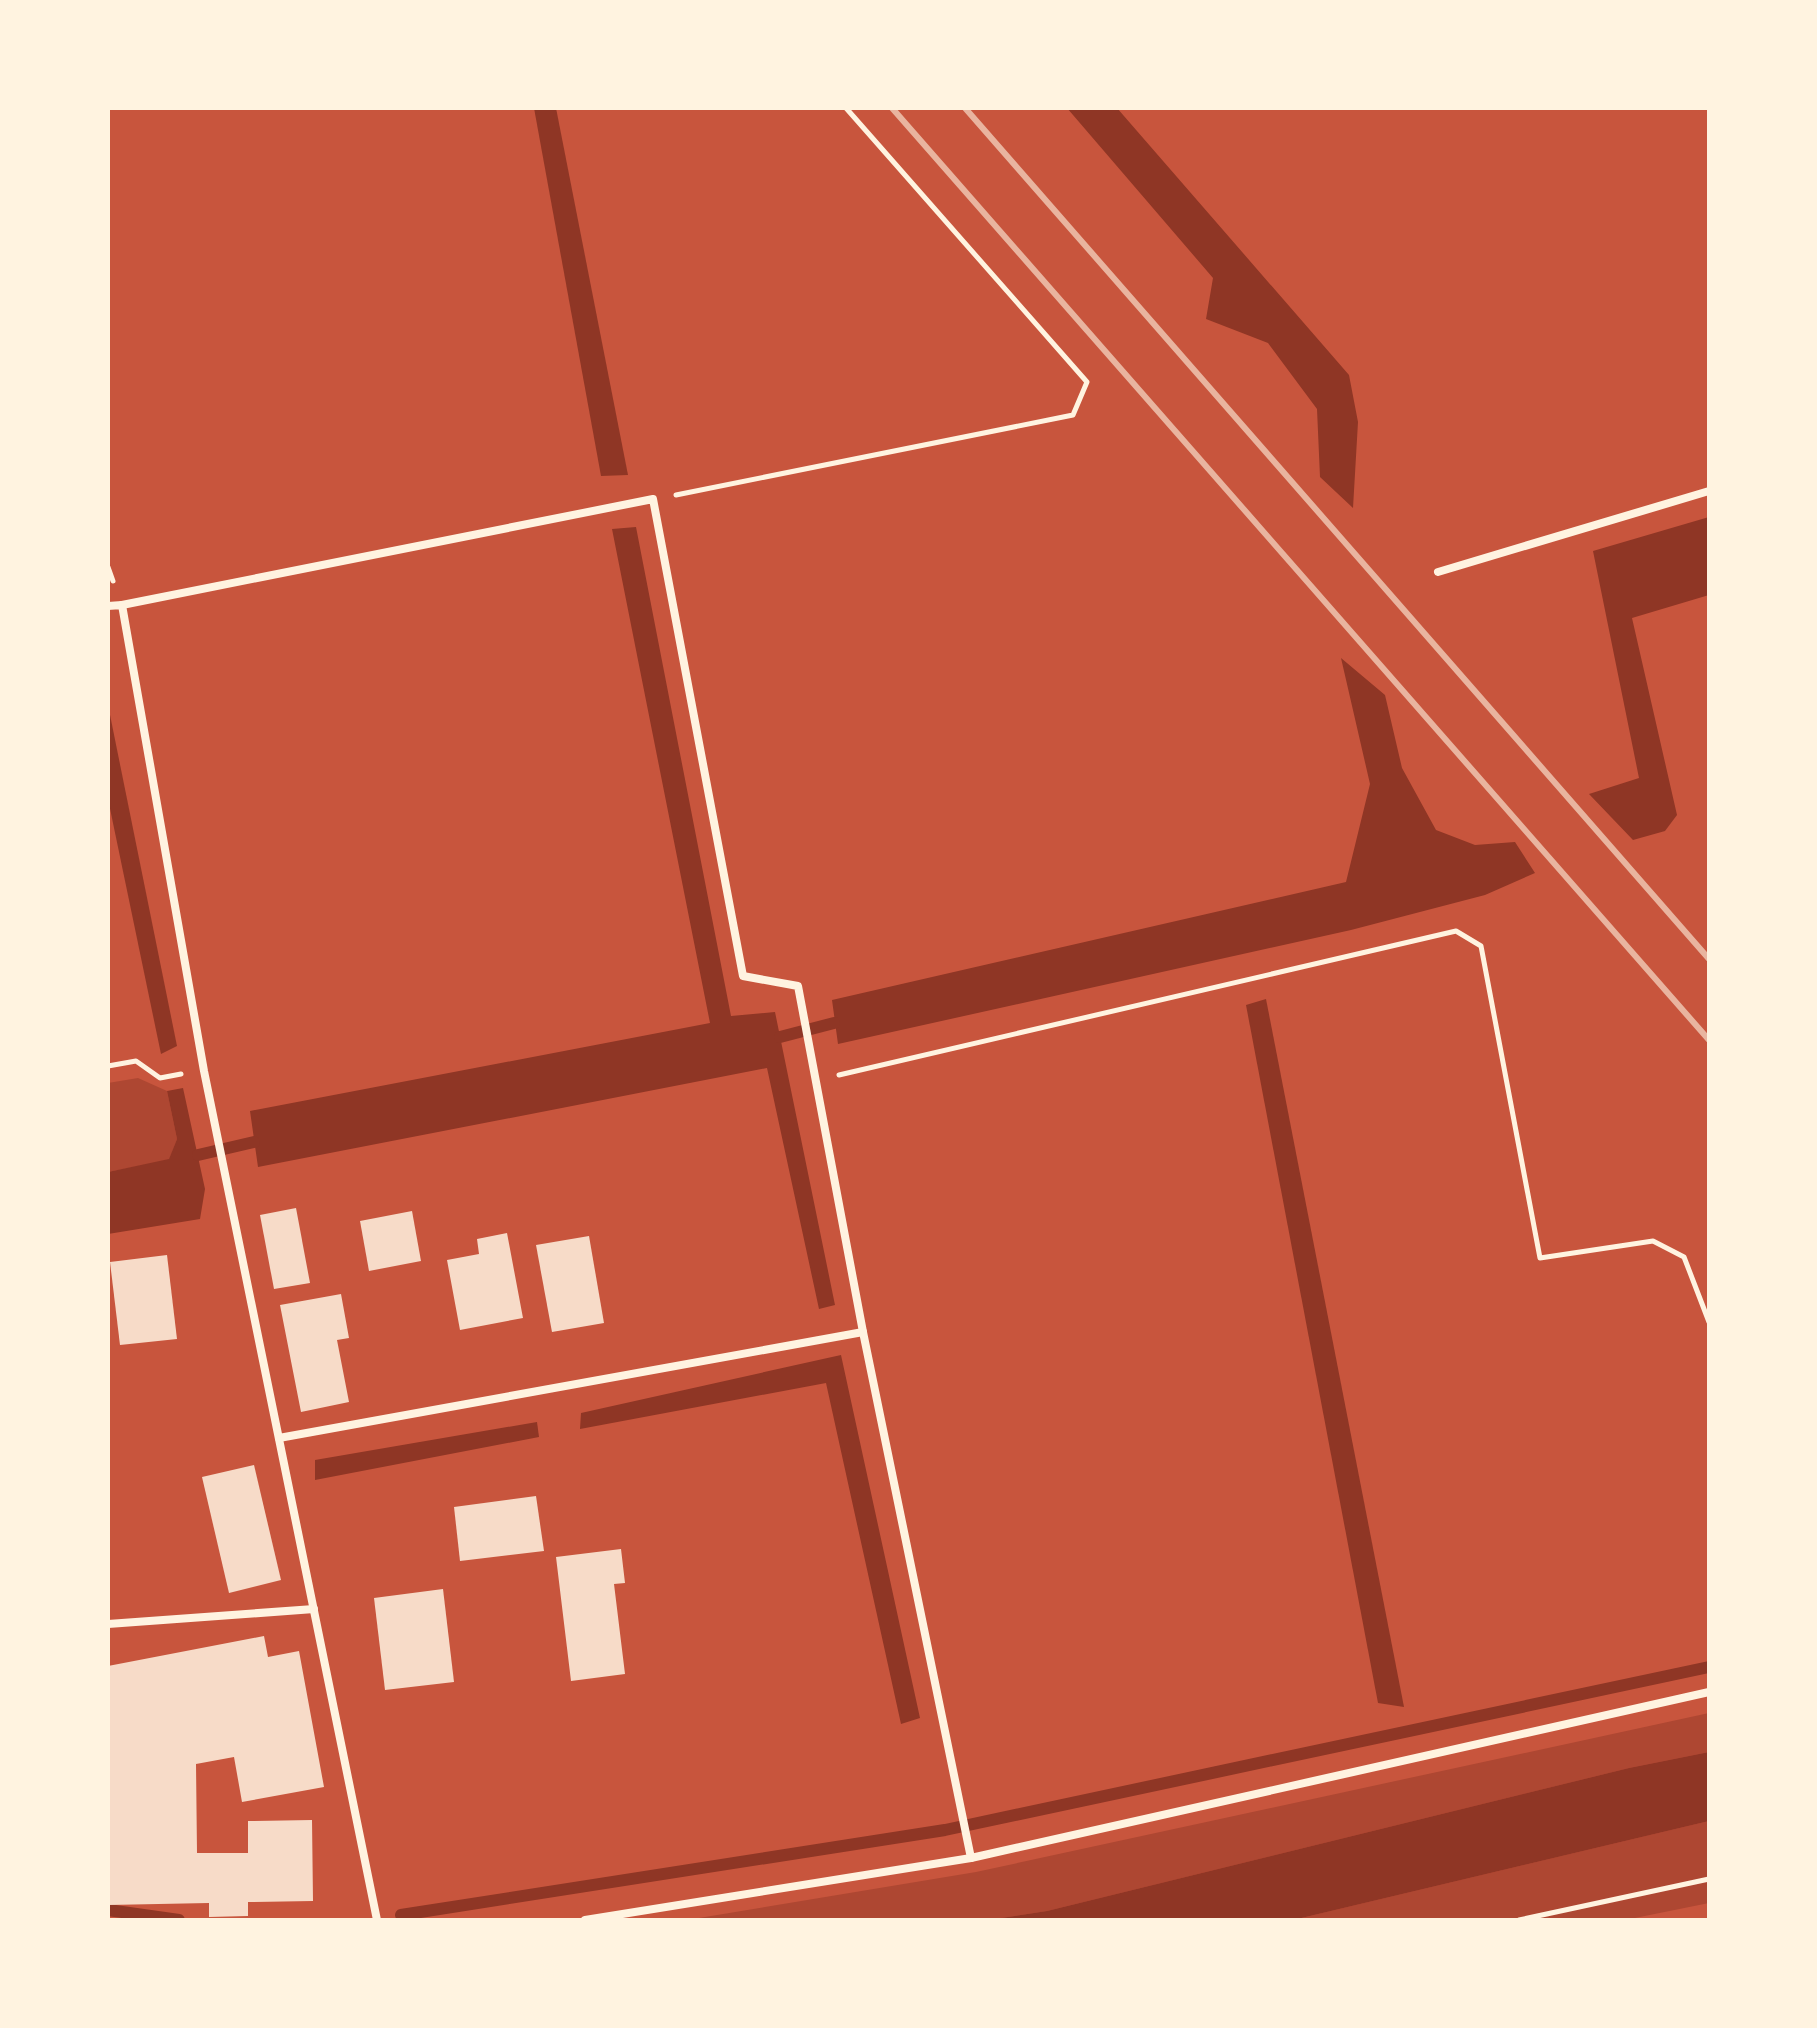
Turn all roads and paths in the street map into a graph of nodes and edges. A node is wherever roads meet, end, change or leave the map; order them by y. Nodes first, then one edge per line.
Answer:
1 (846, 108) edge
2 (1709, 491) edge
3 (653, 499) junction
4 (1438, 572) dead end
5 (122, 605) junction
6 (108, 606) edge
7 (108, 1066) edge
8 (204, 1071) junction
9 (816, 1081) junction
10 (1709, 1322) edge
11 (863, 1332) junction
12 (279, 1438) junction
13 (314, 1609) junction
14 (108, 1624) edge
15 (1709, 1692) edge
16 (971, 1858) junction
17 (1709, 1879) edge
18 (377, 1920) edge
19 (585, 1920) edge
20 (1519, 1920) edge

1 - 3 path
2 - 4 street
3 - 5 street
3 - 9 street
5 - 6 street
5 - 8 street
7 - 8 path
8 - 12 street
9 - 10 path
9 - 11 street
11 - 12 street
11 - 16 street
12 - 13 street
13 - 14 street
13 - 18 street
15 - 16 street
16 - 19 street
17 - 20 path

